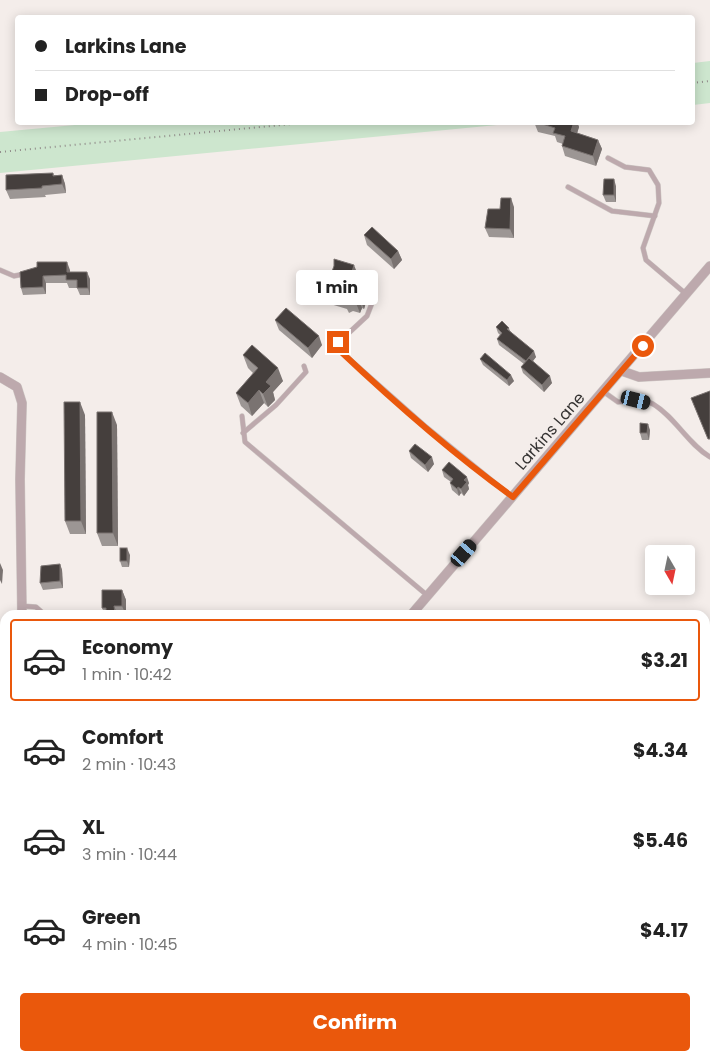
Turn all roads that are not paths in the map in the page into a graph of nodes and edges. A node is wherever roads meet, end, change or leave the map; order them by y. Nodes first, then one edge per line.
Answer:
1 (608, 158) dead end
2 (568, 187) dead end
3 (655, 216) junction
4 (710, 266) edge
5 (0, 270) edge
6 (31, 274) edge
7 (686, 294) junction
8 (372, 303) dead end
9 (304, 366) dead end
10 (622, 371) junction
11 (710, 373) edge
12 (0, 376) edge
13 (604, 392) junction
14 (242, 416) dead end
15 (243, 433) junction
16 (710, 457) edge
17 (513, 497) junction
18 (428, 596) junction
19 (22, 610) edge
20 (26, 610) edge
21 (39, 610) edge
22 (415, 610) edge

1 - 3 lane
2 - 3 lane
3 - 7 lane
4 - 7 street, Larkins Lane
5 - 6 lane
7 - 10 street, Larkins Lane
8 - 17 lane
9 - 15 lane
10 - 11 street
10 - 13 street, Larkins Lane
12 - 19 street
13 - 16 lane
13 - 17 street, Larkins Lane
14 - 15 lane
15 - 18 lane
17 - 18 street, Larkins Lane
18 - 22 street, Larkins Lane
20 - 21 lane

